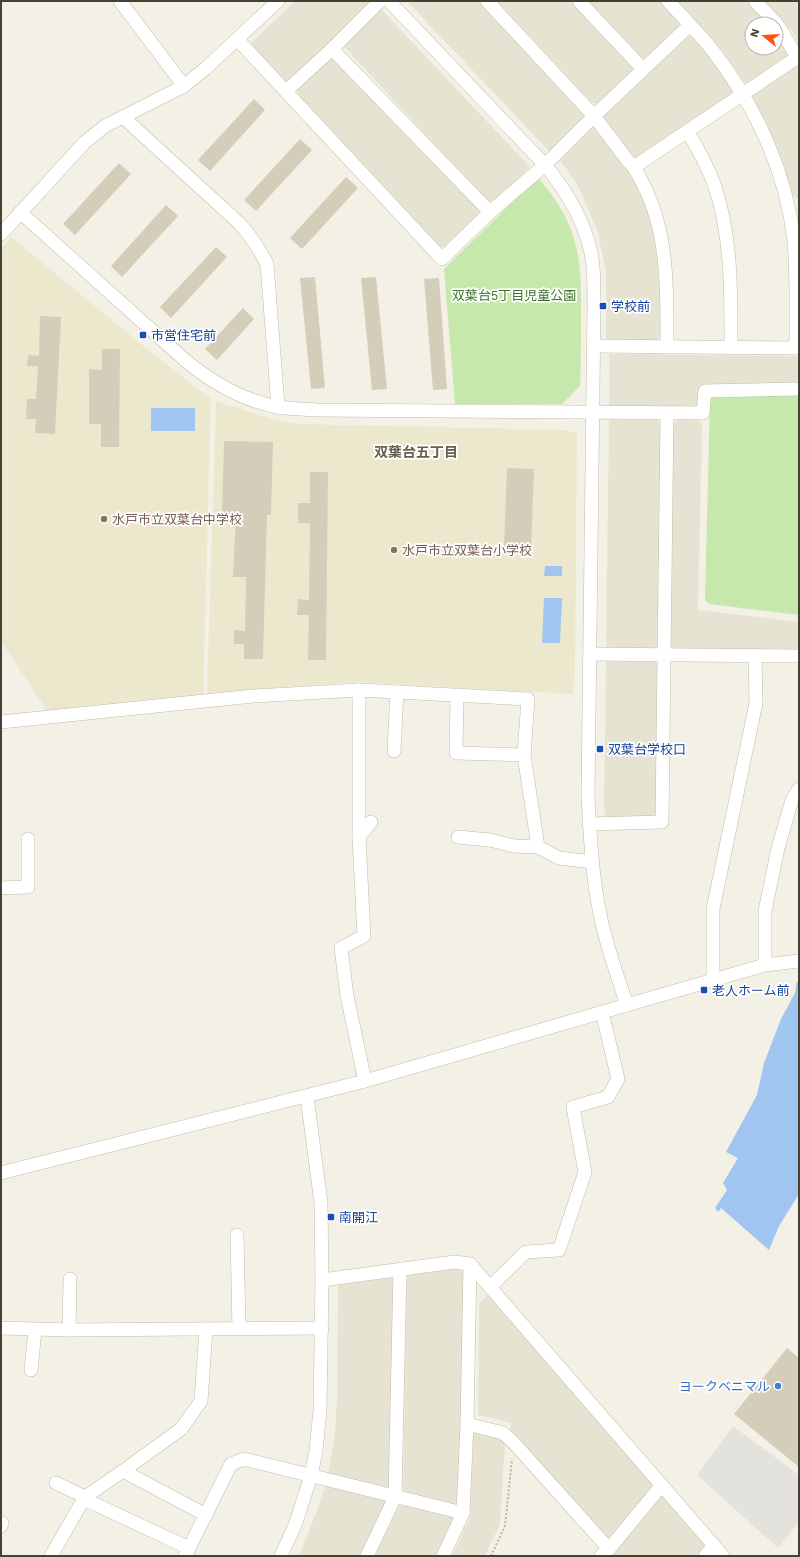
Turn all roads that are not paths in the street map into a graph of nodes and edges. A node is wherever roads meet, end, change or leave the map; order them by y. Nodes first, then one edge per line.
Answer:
1 (120, 1) edge
2 (278, 1) edge
3 (380, 1) edge
4 (389, 1) edge
5 (487, 1) edge
6 (579, 1) edge
7 (668, 1) edge
8 (755, 1) edge
9 (690, 25) junction
10 (237, 39) junction
11 (332, 49) junction
12 (798, 59) edge
13 (643, 69) junction
14 (184, 86) junction
15 (286, 90) junction
16 (743, 93) junction
17 (594, 116) junction
18 (123, 117) junction
19 (688, 132) junction
20 (545, 165) junction
21 (634, 167) junction
22 (794, 205) edge
23 (20, 212) junction
24 (490, 212) junction
25 (1, 234) edge
26 (594, 346) junction
27 (667, 347) junction
28 (731, 347) junction
29 (799, 389) edge
30 (278, 407) junction
31 (593, 411) junction
32 (667, 414) junction
33 (590, 654) junction
34 (665, 654) junction
35 (755, 656) junction
36 (799, 656) edge
37 (359, 690) junction
38 (397, 692) junction
39 (457, 695) junction
40 (1, 722) edge
41 (394, 750) dead end
42 (524, 755) junction
43 (799, 789) edge
44 (371, 822) dead end
45 (589, 824) junction
46 (359, 837) junction
47 (458, 837) dead end
48 (28, 839) dead end
49 (538, 847) junction
50 (592, 862) junction
51 (1, 888) edge
52 (799, 961) edge
53 (765, 965) junction
54 (713, 980) junction
55 (626, 1005) junction
56 (602, 1012) junction
57 (365, 1081) junction
58 (307, 1097) junction
59 (1, 1173) edge
60 (238, 1234) dead end
61 (470, 1264) junction
62 (400, 1269) junction
63 (70, 1279) dead end
64 (322, 1280) junction
65 (490, 1287) junction
66 (1, 1328) edge
67 (322, 1328) junction
68 (206, 1329) junction
69 (239, 1329) junction
70 (35, 1330) junction
71 (69, 1330) junction
72 (31, 1370) dead end
73 (467, 1424) junction
74 (123, 1471) junction
75 (311, 1476) junction
76 (56, 1483) dead end
77 (662, 1485) junction
78 (395, 1497) junction
79 (85, 1498) junction
80 (463, 1513) junction
81 (206, 1515) junction
82 (714, 1545) junction
83 (187, 1552) edge
84 (605, 1553) edge
85 (51, 1556) edge
86 (281, 1556) edge
87 (367, 1556) edge
88 (443, 1556) edge
89 (705, 1556) edge
90 (723, 1556) edge

1 - 14 street
2 - 10 street
3 - 11 street
4 - 20 street
5 - 17 street
6 - 13 street
7 - 9 street
8 - 12 street
9 - 13 street
9 - 16 street
10 - 14 street
10 - 15 street
11 - 15 street
11 - 24 street
12 - 16 street
13 - 17 street
14 - 18 street
15 - 24 street
16 - 19 street
16 - 22 street
17 - 20 street
17 - 21 street
18 - 23 street
18 - 30 street
19 - 21 street
19 - 28 street
20 - 24 street
20 - 26 street
21 - 27 street
22 - 28 street
23 - 25 street
23 - 30 street
26 - 27 street
26 - 31 street
27 - 28 street
29 - 32 street
30 - 31 street
31 - 32 street
31 - 33 street
32 - 34 street
33 - 34 street
33 - 45 street
34 - 35 street
34 - 45 street
35 - 36 street
35 - 54 street
37 - 38 street
37 - 40 street
37 - 46 street
38 - 39 street
38 - 41 street
39 - 42 street
39 - 42 street
42 - 49 street
43 - 53 street
44 - 46 street
45 - 50 street
46 - 57 street
47 - 49 street
48 - 51 street
49 - 50 street
50 - 55 street
52 - 53 street
53 - 54 street
54 - 55 street
55 - 56 street
56 - 57 street
56 - 65 street
57 - 58 street
58 - 59 street
58 - 64 street
60 - 69 street
61 - 62 street
61 - 65 street
61 - 73 street
62 - 64 street
62 - 78 street
63 - 71 street
64 - 67 street
65 - 77 street
66 - 70 street
67 - 69 street
67 - 75 street
68 - 69 street
68 - 71 street
68 - 74 street
70 - 71 street
70 - 72 street
73 - 80 street
73 - 84 street
74 - 79 street
74 - 81 street
75 - 78 street
75 - 81 street
75 - 86 street
76 - 79 street
77 - 82 street
77 - 84 street
78 - 80 street
78 - 87 street
79 - 83 street
79 - 85 street
80 - 88 street
81 - 83 street
82 - 89 street
82 - 90 street

